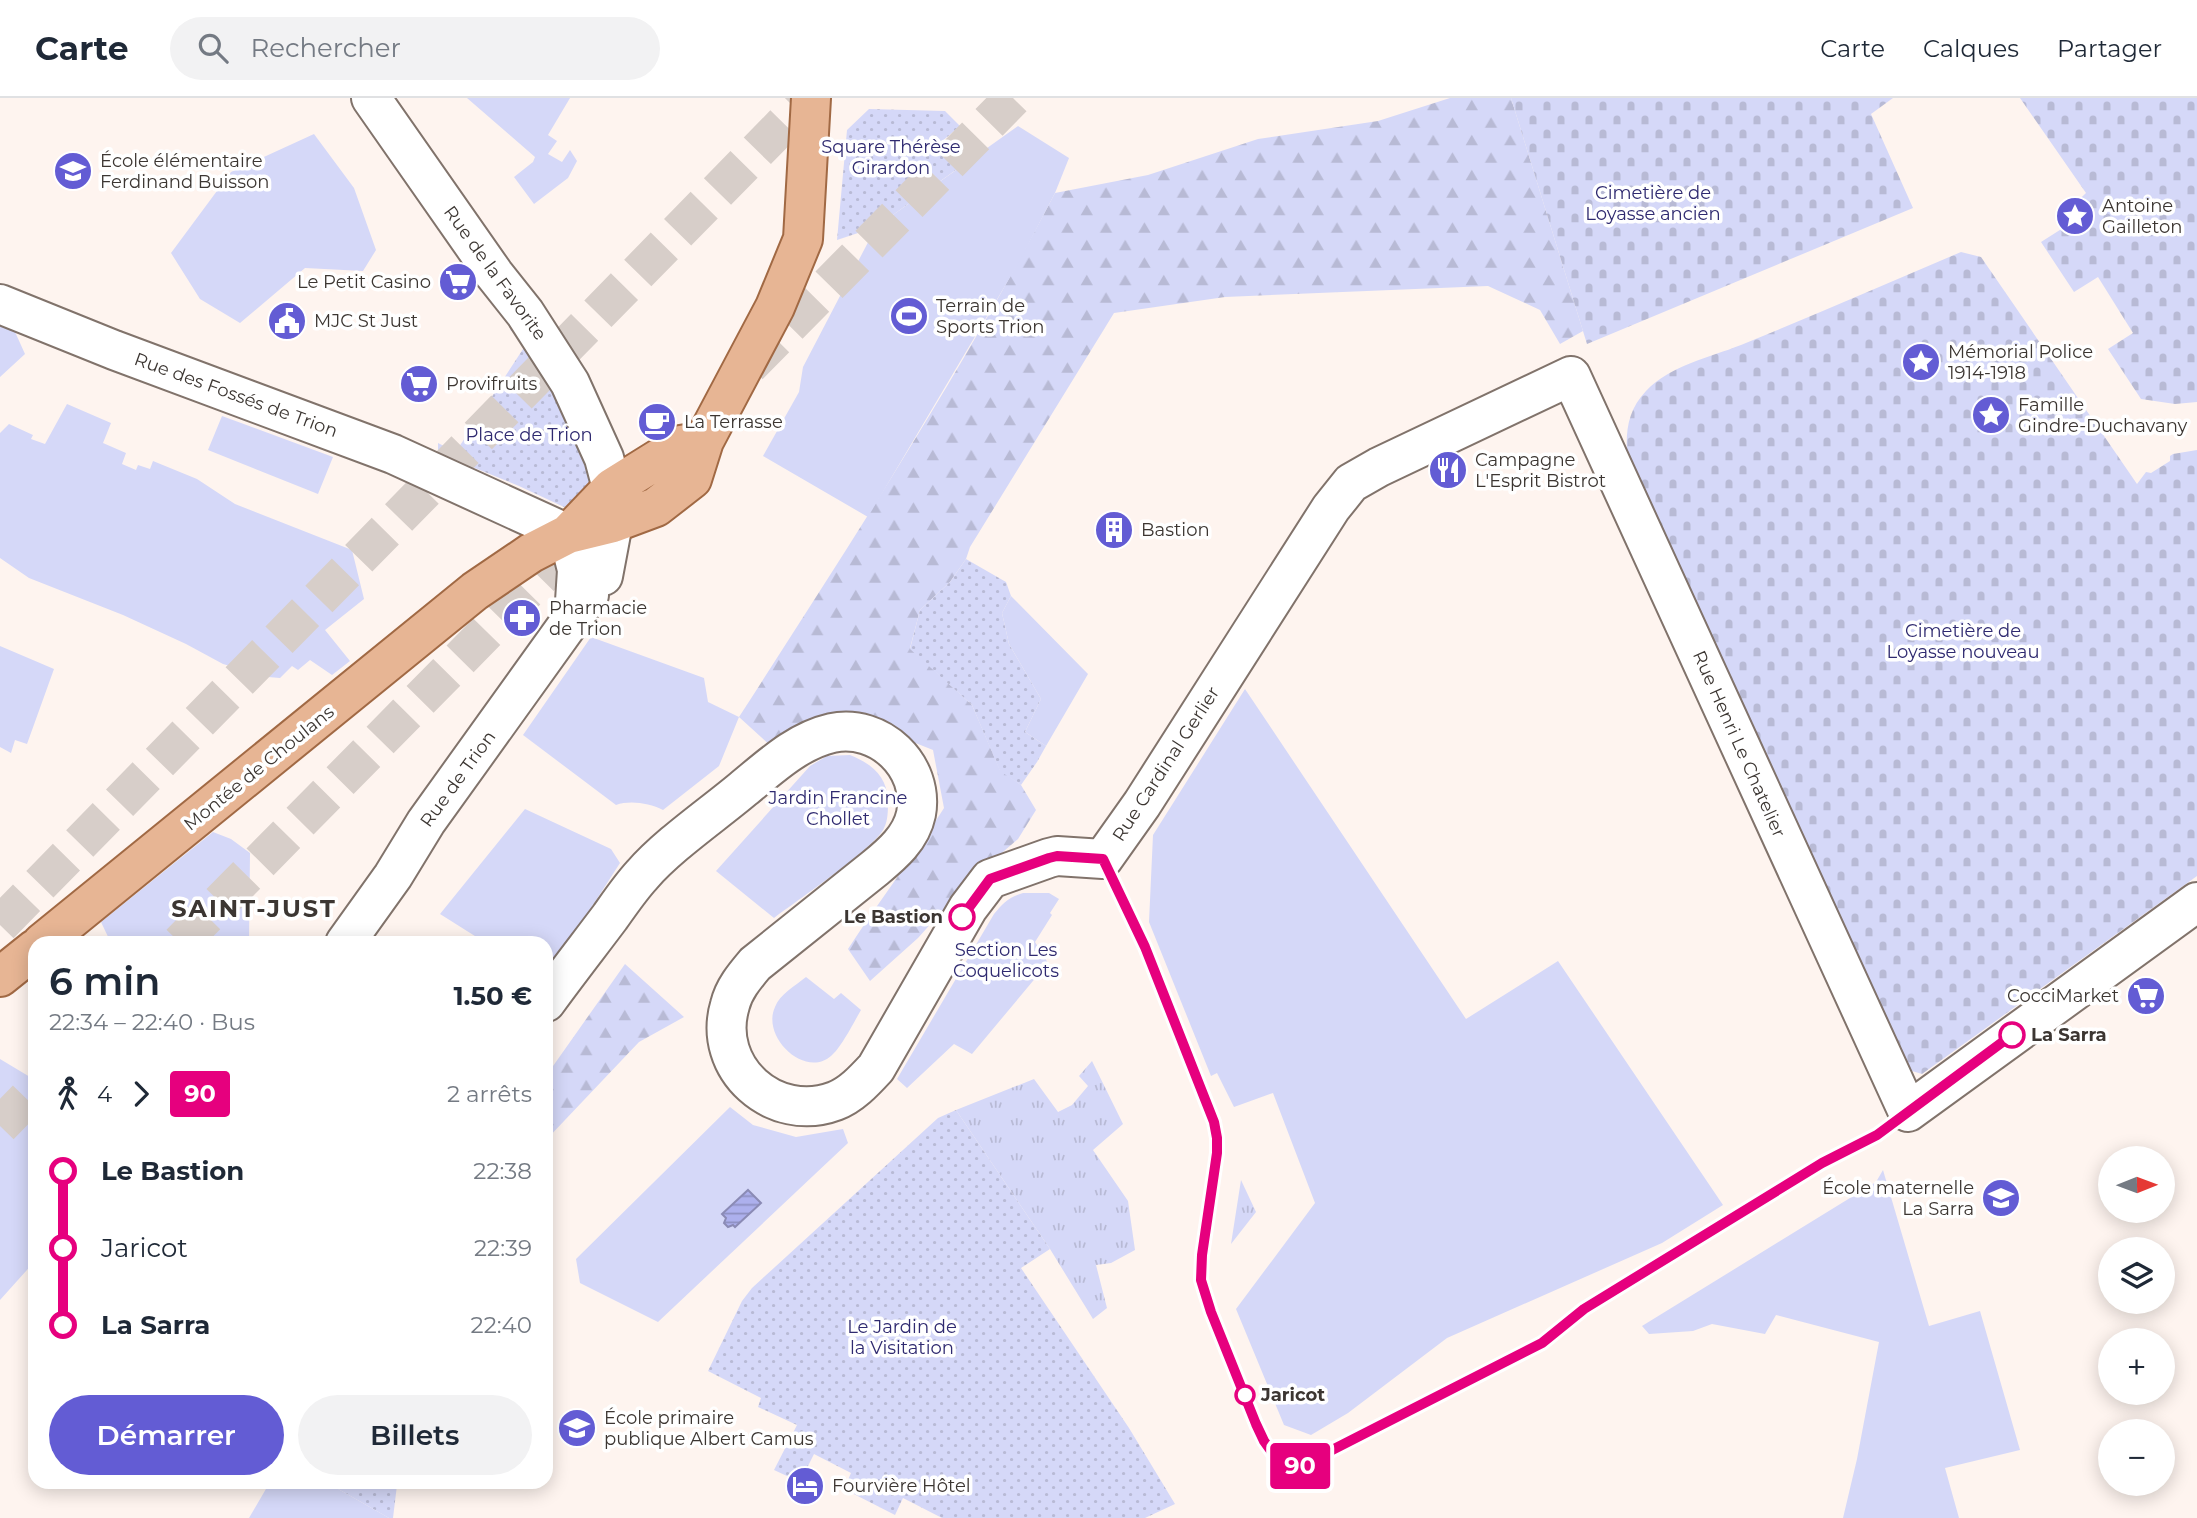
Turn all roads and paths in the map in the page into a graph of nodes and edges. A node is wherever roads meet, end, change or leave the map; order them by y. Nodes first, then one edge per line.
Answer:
1 (371, 98) edge
2 (811, 98) edge
3 (0, 304) edge
4 (1572, 376) joint
5 (704, 441) junction
6 (610, 490) junction
7 (656, 507) junction
8 (568, 534) junction
9 (603, 576) junction
10 (574, 617) junction
11 (2197, 902) edge
12 (51, 936) edge
13 (350, 936) edge
14 (28, 955) edge
15 (0, 977) edge
16 (553, 993) edge

1 - 6 street, Rue de la Favorite
2 - 5 main road
3 - 8 street, Rue des Fossés de Trion
4 - 11 street, Rue Henri Le Chatelier
4 - 16 street, Rue Cardinal Gerlier
5 - 6 main road
5 - 7 main road
6 - 7 main road
6 - 8 main road
6 - 9 street
7 - 9 street
8 - 10 street
8 - 12 main road, Montée de Choulans
9 - 10 street
10 - 13 street, Rue de Trion
14 - 15 main road

